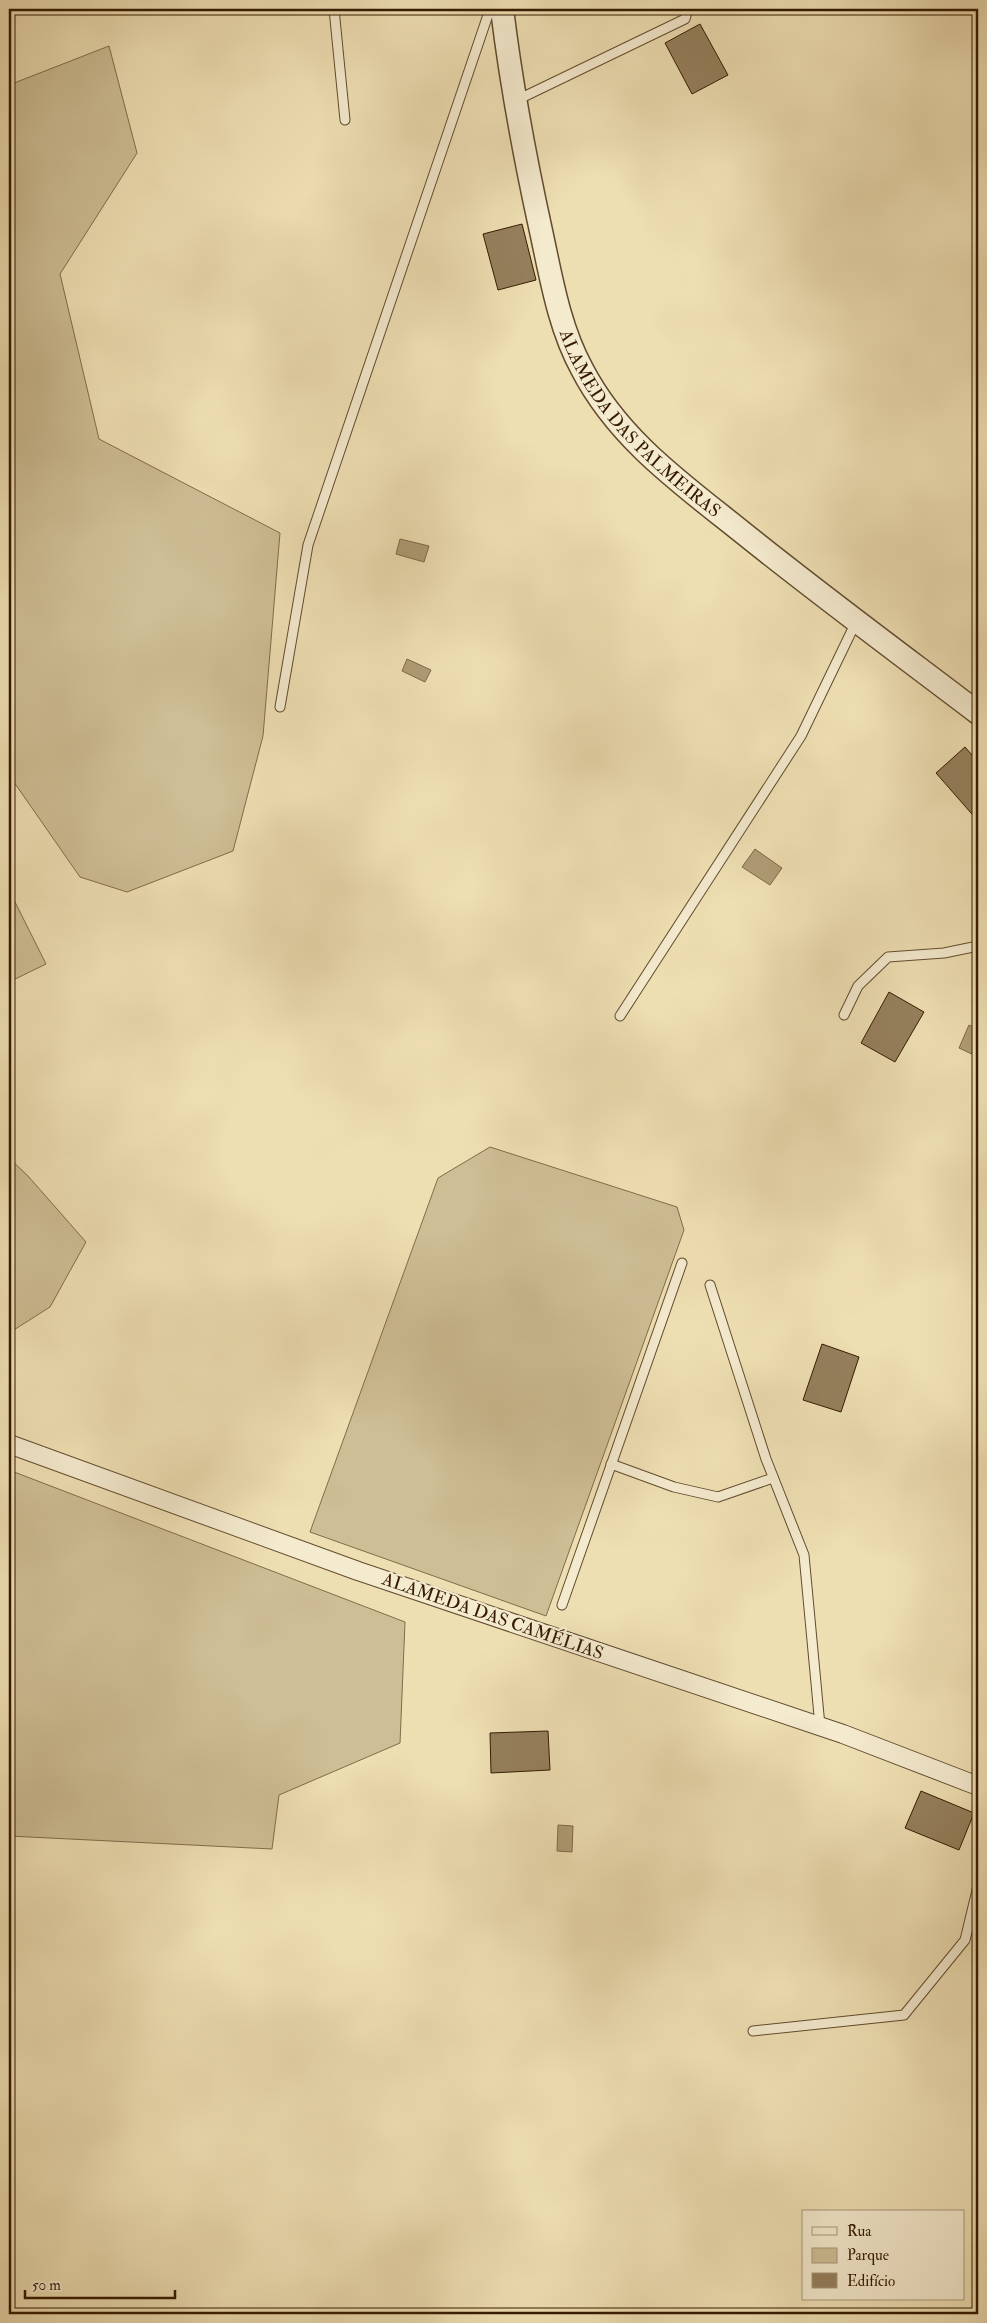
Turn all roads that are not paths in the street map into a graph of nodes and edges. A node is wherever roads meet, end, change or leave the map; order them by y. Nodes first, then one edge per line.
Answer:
1 (334, 9) edge
2 (490, 9) edge
3 (502, 9) edge
4 (688, 9) edge
5 (517, 100) junction
6 (345, 120) dead end
7 (857, 621) junction
8 (280, 707) dead end
9 (978, 713) edge
10 (978, 946) edge
11 (844, 1014) dead end
12 (620, 1016) dead end
13 (682, 1263) dead end
14 (710, 1285) dead end
15 (9, 1444) edge
16 (611, 1464) junction
17 (773, 1478) junction
18 (562, 1604) dead end
19 (820, 1726) junction
20 (978, 1786) edge
21 (978, 1886) edge
22 (753, 2031) dead end

1 - 6 lane
2 - 8 lane
3 - 5 street, ALAMEDA DAS PALMEIRAS
4 - 5 lane
5 - 7 street, ALAMEDA DAS PALMEIRAS
7 - 9 street, ALAMEDA DAS PALMEIRAS
7 - 12 lane
10 - 11 lane
13 - 16 lane
14 - 17 lane
15 - 19 street, ALAMEDA DAS CAMÉLIAS
16 - 17 lane
16 - 18 lane
17 - 19 lane
19 - 20 street, ALAMEDA DAS CAMÉLIAS
21 - 22 lane

